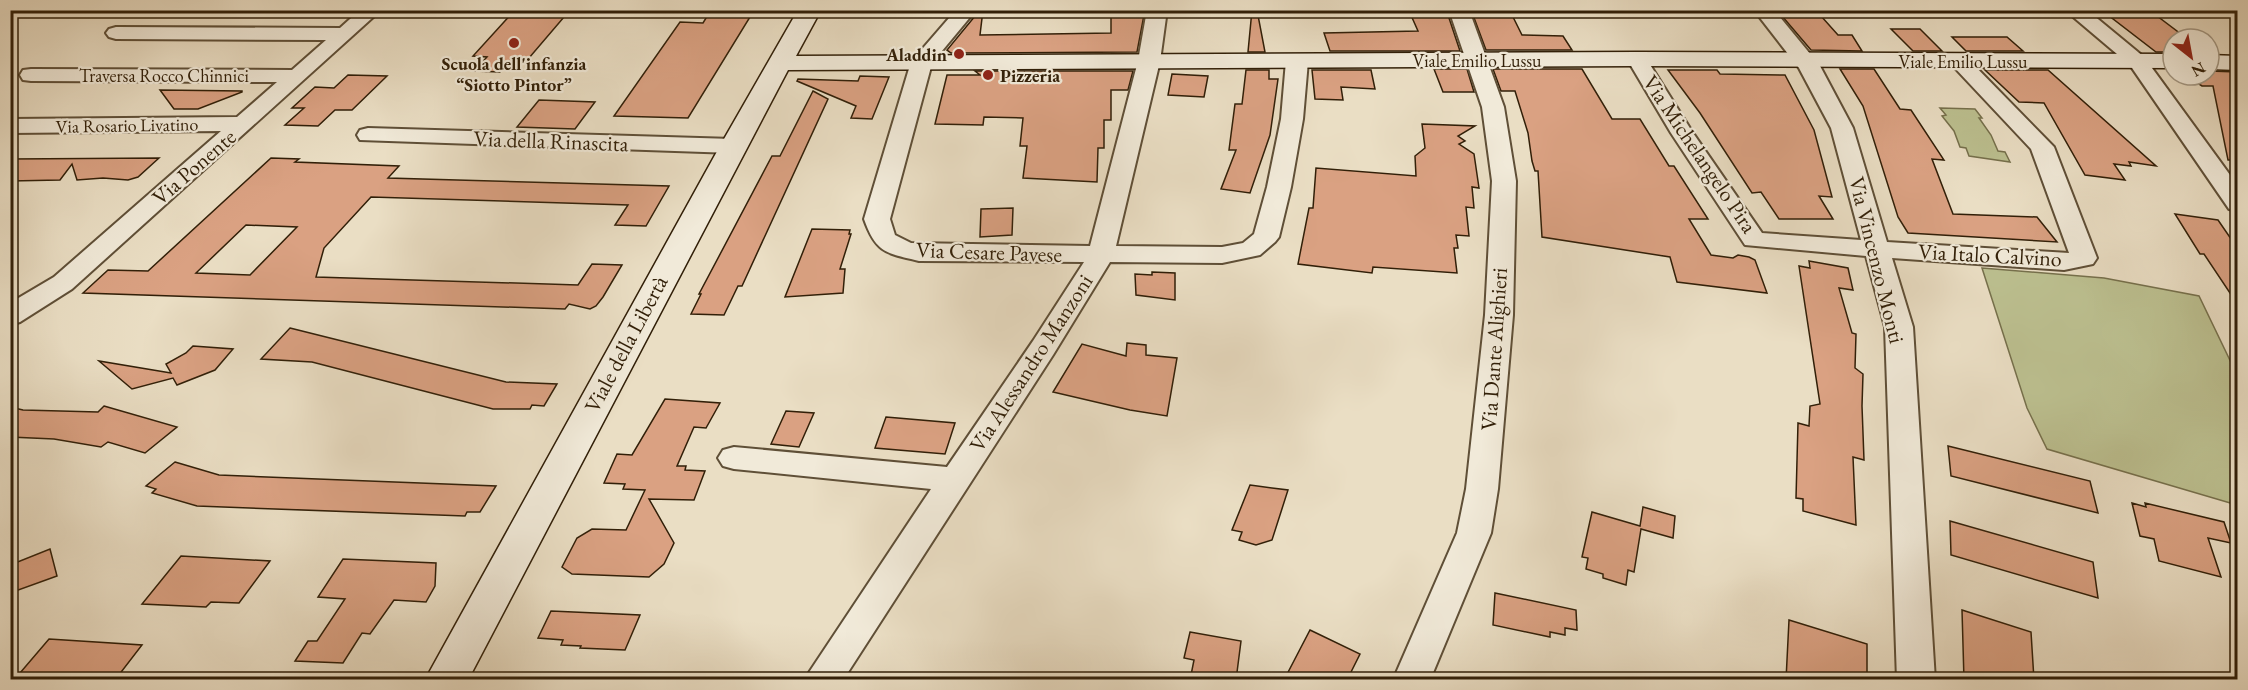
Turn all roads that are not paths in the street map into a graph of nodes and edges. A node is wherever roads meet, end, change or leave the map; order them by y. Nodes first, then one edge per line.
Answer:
1 (352, 10) edge
2 (372, 10) edge
3 (810, 10) edge
4 (967, 10) edge
5 (1157, 10) edge
6 (1459, 10) edge
7 (1763, 10) edge
8 (2074, 10) edge
9 (116, 33) dead end
10 (335, 34) junction
11 (1637, 59) junction
12 (1477, 60) junction
13 (1297, 61) junction
14 (1805, 61) junction
15 (2137, 61) junction
16 (922, 62) junction
17 (1149, 62) junction
18 (1960, 62) junction
19 (2161, 62) edge
20 (2221, 62) edge
21 (781, 63) junction
22 (2238, 63) edge
23 (31, 75) dead end
24 (286, 76) junction
25 (10, 126) edge
26 (222, 132) junction
27 (369, 135) dead end
28 (10, 140) edge
29 (733, 146) junction
30 (2238, 204) edge
31 (1875, 248) junction
32 (1101, 255) junction
33 (17, 302) edge
34 (734, 458) dead end
35 (955, 480) junction
36 (446, 680) edge
37 (822, 680) edge
38 (1411, 680) edge
39 (1916, 680) edge

1 - 10 street, Via Ponente
2 - 10 street, Via Ponente
3 - 21 street, Viale della Libertà
4 - 16 street
5 - 17 street, Via Alessandro Manzoni
6 - 12 street, Via Dante Alighieri
7 - 14 street, Via Vincenzo Monti
8 - 15 street
9 - 10 street
10 - 24 street, Via Ponente
11 - 12 street, Viale Emilio Lussu
11 - 14 street, Viale Emilio Lussu
11 - 31 street, Via Michelangelo Pira
12 - 13 street, Viale Emilio Lussu
12 - 38 street, Via Dante Alighieri
13 - 17 street, Viale Emilio Lussu
13 - 32 street, Via Cesare Pavese
14 - 18 street, Viale Emilio Lussu
14 - 31 street, Via Vincenzo Monti
15 - 18 street, Viale Emilio Lussu
15 - 19 street, Viale Emilio Lussu
15 - 30 street
16 - 17 street, Viale Emilio Lussu
16 - 21 street, Viale Emilio Lussu
16 - 32 street, Via Cesare Pavese
17 - 32 street, Via Alessandro Manzoni
18 - 31 street, Via Italo Calvino
20 - 22 street
21 - 29 street, Viale della Libertà
23 - 24 street, Traversa Rocco Chinnici
24 - 26 street, Via Ponente
25 - 26 street, Via Rosario Livatino
26 - 28 street, Via Rosario Livatino
26 - 33 street, Via Ponente
27 - 29 street, Via della Rinascita
29 - 36 street, Viale della Libertà
31 - 39 street, Via Vincenzo Monti
32 - 35 street, Via Alessandro Manzoni
34 - 35 street
35 - 37 street, Via Alessandro Manzoni

